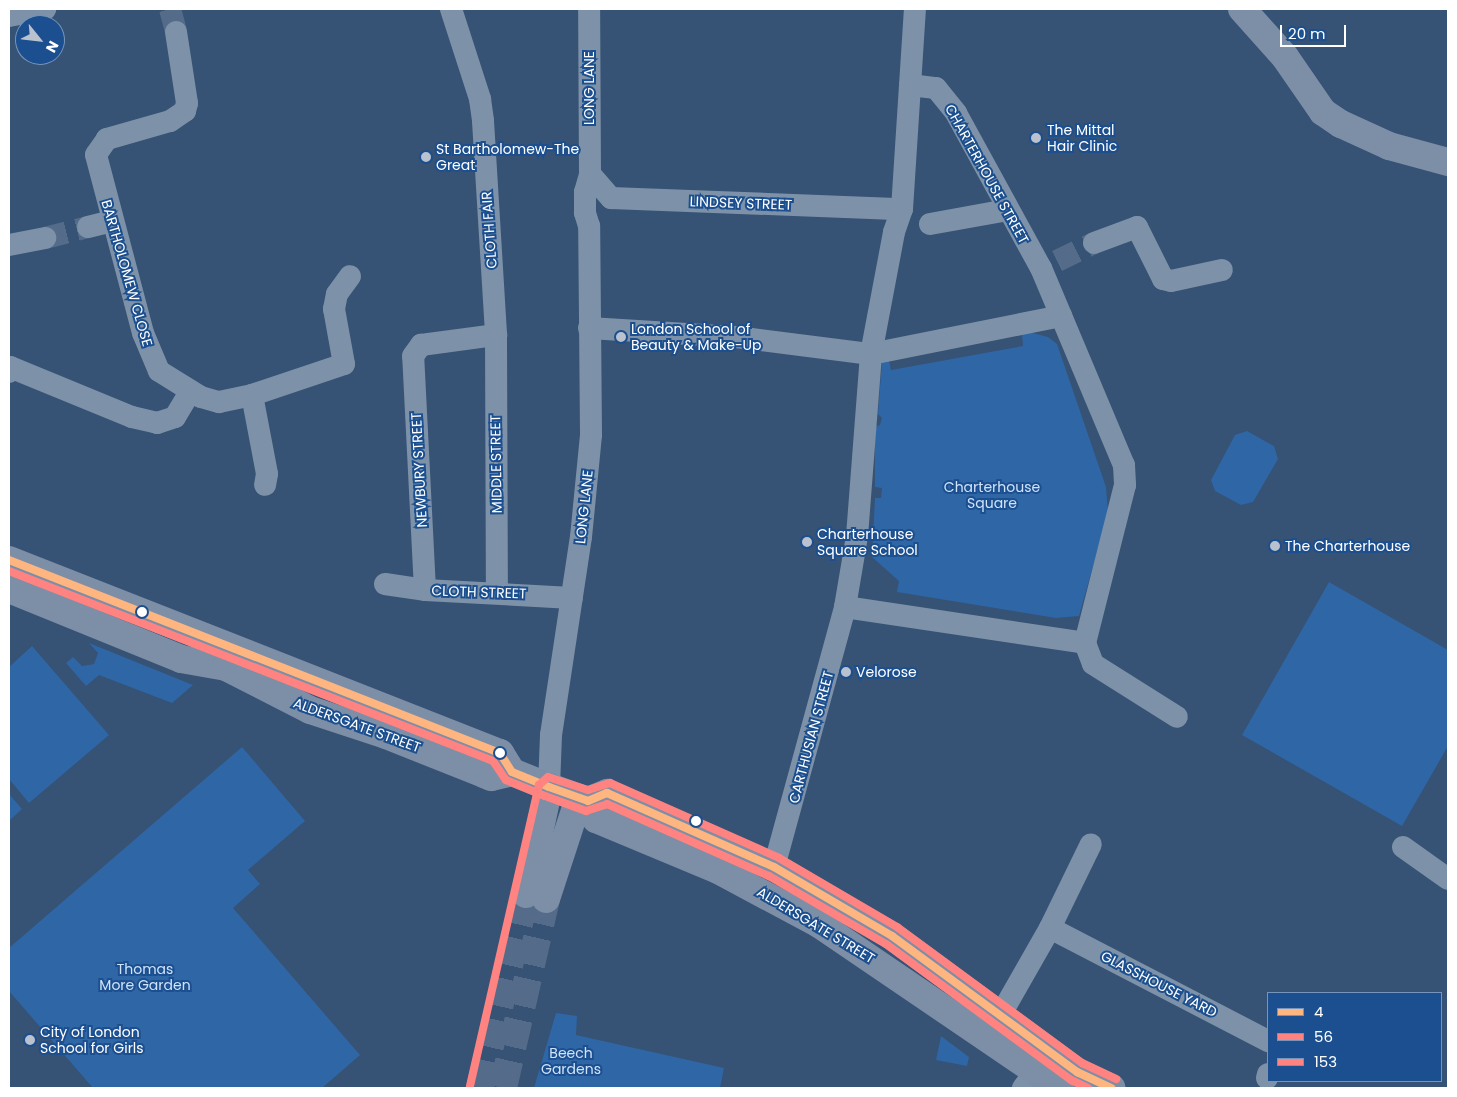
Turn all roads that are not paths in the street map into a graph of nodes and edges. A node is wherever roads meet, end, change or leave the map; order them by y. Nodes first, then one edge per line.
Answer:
1 (45, 9) edge
2 (451, 9) edge
3 (590, 9) edge
4 (915, 9) edge
5 (1242, 9) edge
6 (9, 16) edge
7 (176, 32) tunnel mouth
8 (910, 85) junction
9 (1448, 162) edge
10 (590, 174) junction
11 (611, 198) junction
12 (902, 209) junction
13 (1007, 210) junction
14 (112, 220) junction
15 (930, 224) dead end
16 (589, 226) junction
17 (88, 227) tunnel mouth
18 (45, 238) tunnel mouth
19 (1094, 243) tunnel mouth
20 (9, 245) edge
21 (1222, 270) dead end
22 (350, 276) dead end
23 (1061, 316) junction
24 (589, 328) junction
25 (496, 335) junction
26 (871, 354) junction
27 (9, 372) edge
28 (190, 392) junction
29 (252, 394) junction
30 (265, 485) dead end
31 (9, 560) edge
32 (385, 584) dead end
33 (9, 589) edge
34 (425, 590) junction
35 (498, 593) junction
36 (572, 598) junction
37 (845, 606) junction
38 (1085, 643) junction
39 (1177, 716) dead end
40 (512, 772) junction
41 (549, 787) junction
42 (583, 799) junction
43 (1091, 844) dead end
44 (1404, 847) dead end
45 (774, 867) junction
46 (1448, 878) edge
47 (1050, 928) junction
48 (1001, 1014) junction
49 (1267, 1040) edge
50 (1050, 1051) junction
51 (1028, 1081) edge
52 (1060, 1088) edge
53 (1112, 1088) edge

1 - 6 street
2 - 25 street, CLOTH FAIR
3 - 10 street, LONG LANE
4 - 8 street
5 - 9 main road
7 - 14 street, BARTHOLOMEW CLOSE
8 - 12 street
8 - 13 street, CHARTERHOUSE STREET
10 - 11 street
10 - 16 street, LONG LANE
11 - 12 street, LINDSEY STREET
11 - 16 street
12 - 26 street
13 - 15 street
13 - 23 street, CHARTERHOUSE STREET
14 - 17 street
14 - 28 street, BARTHOLOMEW CLOSE
16 - 24 street, LONG LANE
18 - 20 street
19 - 21 street
22 - 29 street, BARTHOLOMEW CLOSE
23 - 26 street
23 - 38 street
24 - 26 street
24 - 36 street, LONG LANE
25 - 34 street, NEWBURY STREET
25 - 35 street, MIDDLE STREET
26 - 37 street
27 - 28 street
28 - 29 street, BARTHOLOMEW CLOSE
29 - 30 street
31 - 40 main road, ALDERSGATE STREET
32 - 34 street, CLOTH STREET
33 - 40 main road, ALDERSGATE STREET
34 - 35 street, CLOTH STREET
35 - 36 street, CLOTH STREET
36 - 41 street, LONG LANE
37 - 38 street
37 - 45 street, CARTHUSIAN STREET
38 - 39 street
40 - 41 main road
41 - 42 main road
41 - 42 main road
42 - 45 main road, ALDERSGATE STREET
42 - 51 main road, ALDERSGATE STREET
43 - 47 street
44 - 46 street
45 - 48 main road, ALDERSGATE STREET
47 - 48 street
47 - 49 street, GLASSHOUSE YARD
48 - 50 main road, ALDERSGATE STREET
50 - 51 street
50 - 53 main road, ALDERSGATE STREET
51 - 52 main road, ALDERSGATE STREET

